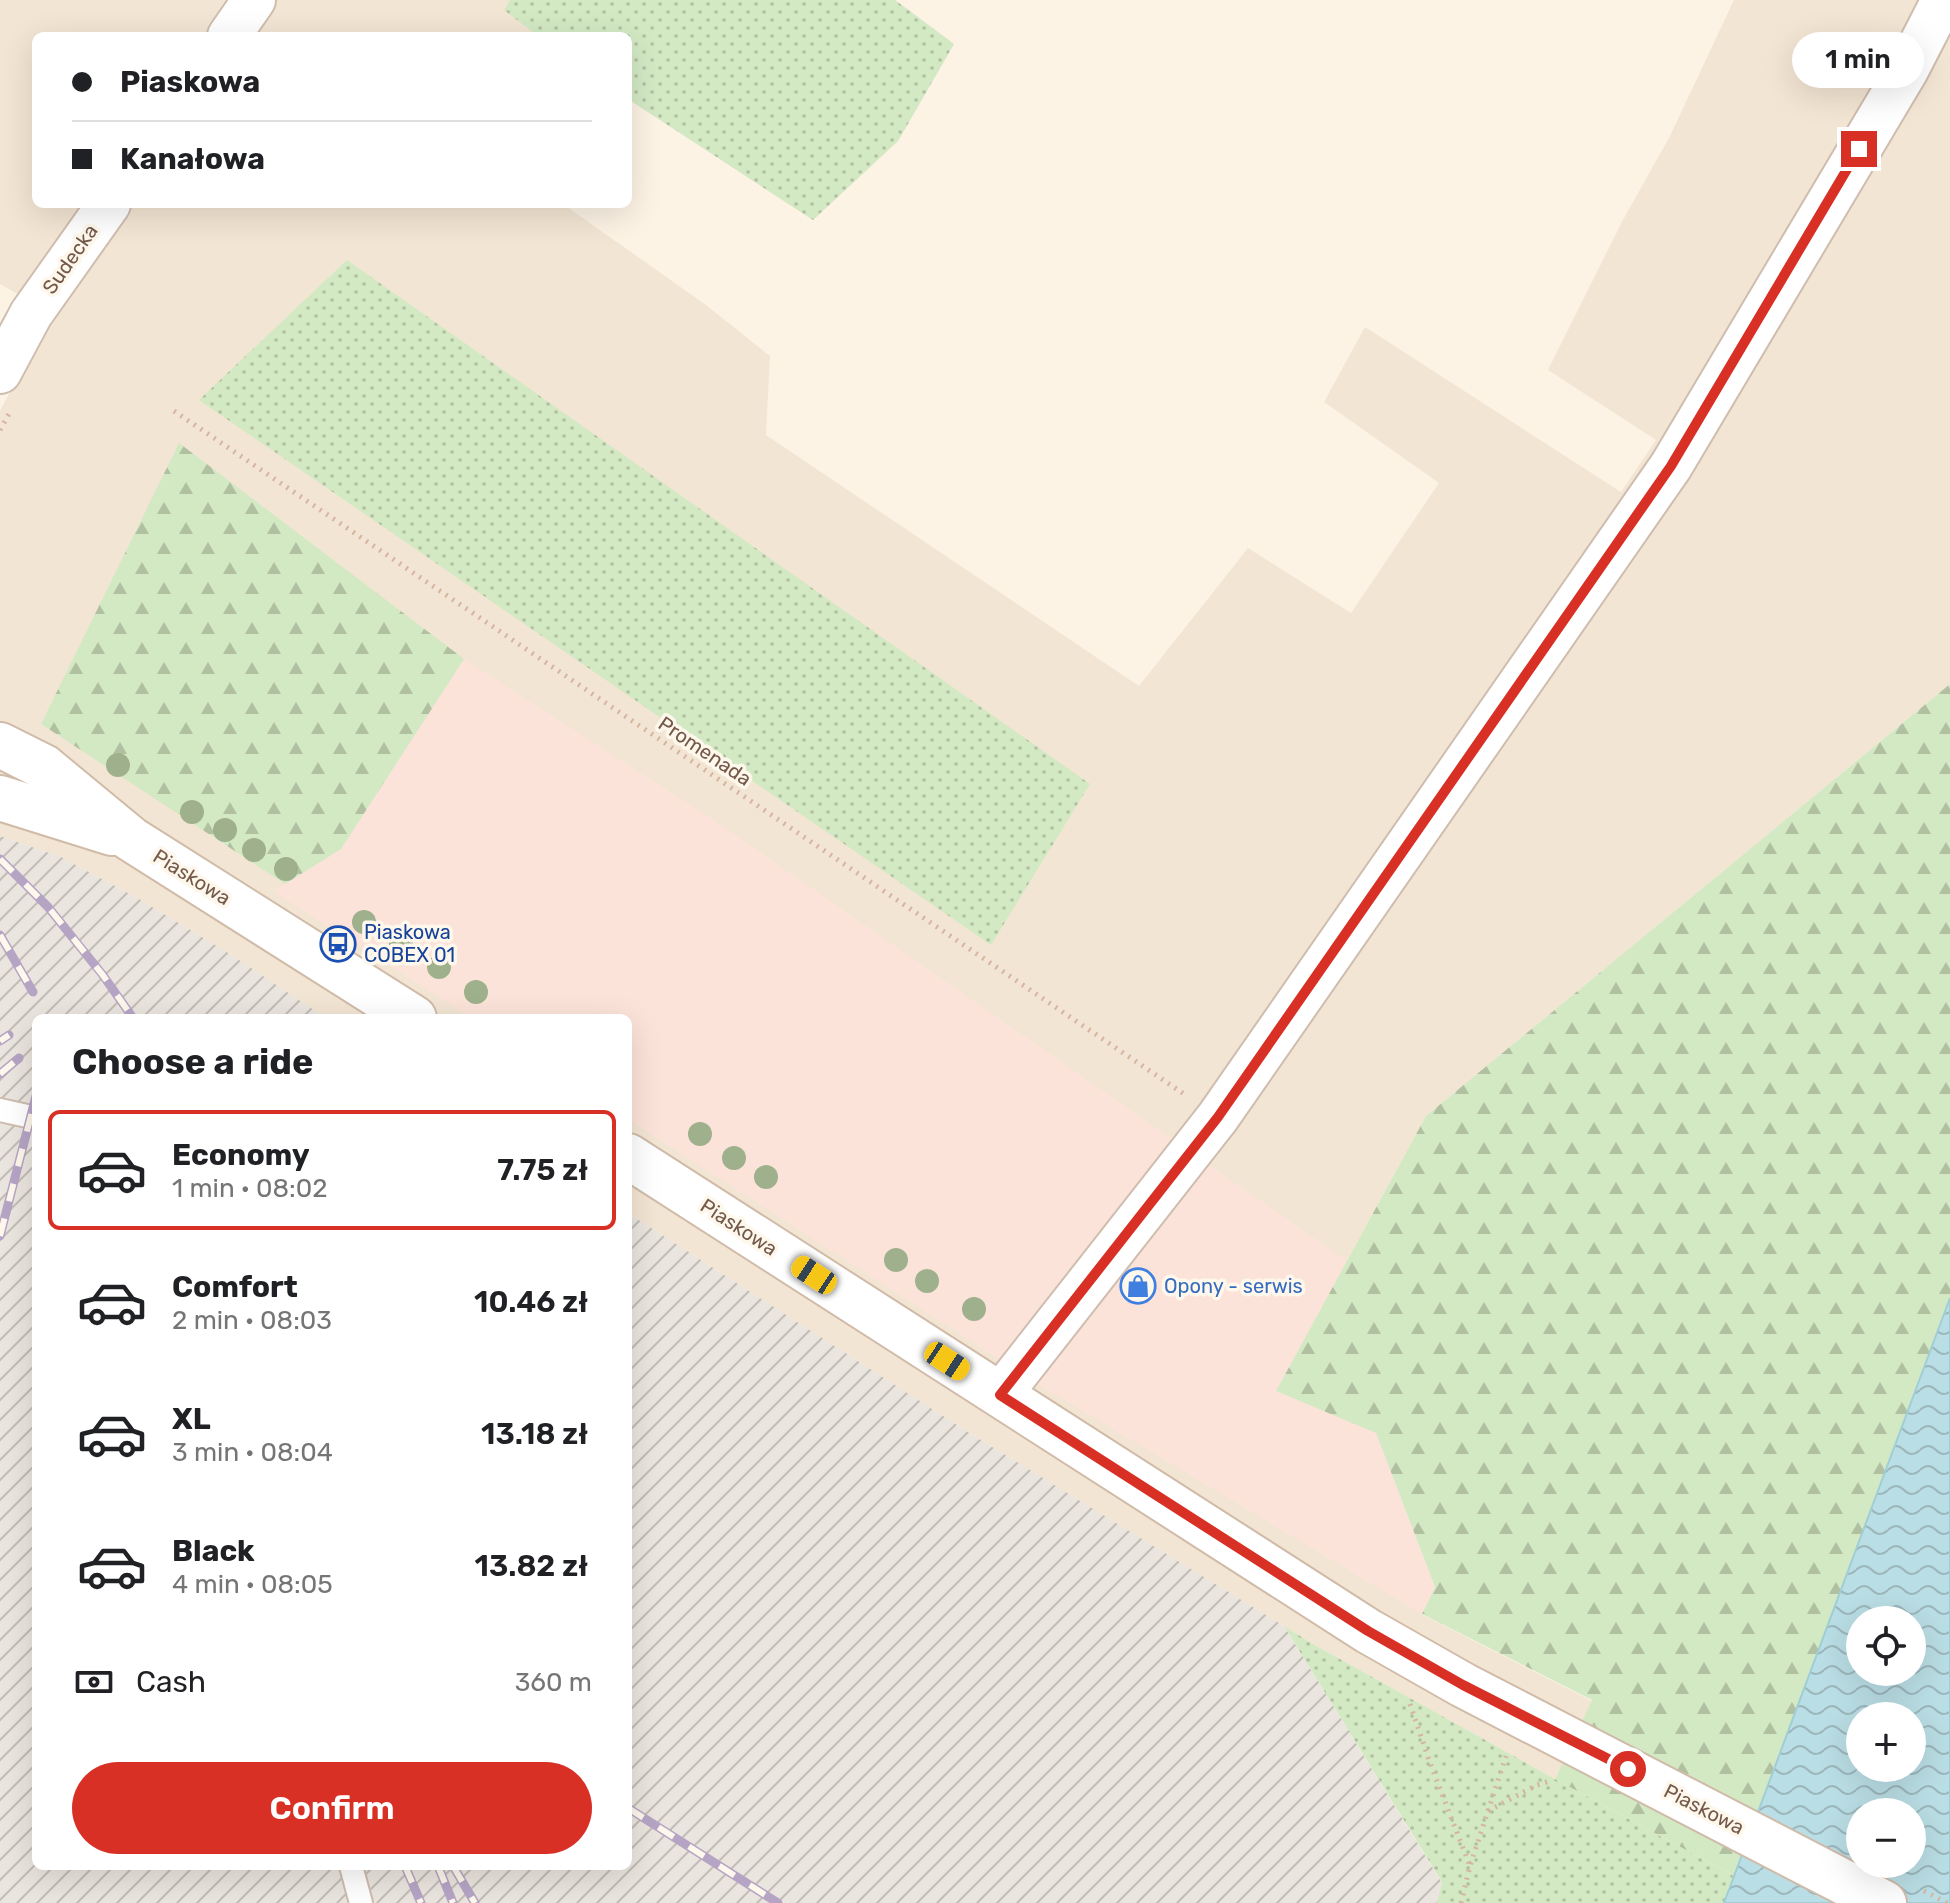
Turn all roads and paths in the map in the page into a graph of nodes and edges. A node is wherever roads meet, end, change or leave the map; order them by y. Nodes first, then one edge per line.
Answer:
1 (254, 0) edge
2 (1943, 0) edge
3 (232, 32) edge
4 (105, 208) edge
5 (16, 306) edge
6 (0, 372) edge
7 (174, 411) dead end
8 (0, 745) edge
9 (0, 798) edge
10 (131, 839) junction
11 (408, 1014) edge
12 (0, 1110) edge
13 (32, 1117) edge
14 (1218, 1117) junction
15 (632, 1159) edge
16 (1000, 1395) junction
17 (1410, 1703) dead end
18 (1509, 1747) dead end
19 (1552, 1780) dead end
20 (1488, 1811) junction
21 (1470, 1866) junction
22 (352, 1870) edge
23 (361, 1903) edge
24 (1461, 1903) edge
25 (1884, 1903) edge

1 - 3 street
2 - 14 street
4 - 5 street, Sudecka
5 - 6 street, Sudecka
7 - 14 path, Promenada
8 - 10 main road, Piaskowa
9 - 10 main road, Piaskowa
10 - 11 main road, Piaskowa
12 - 13 lane
14 - 16 street
15 - 16 main road, Piaskowa
16 - 25 main road, Piaskowa
17 - 21 path
18 - 20 path
19 - 20 path
20 - 21 path
21 - 24 path
22 - 23 lane

